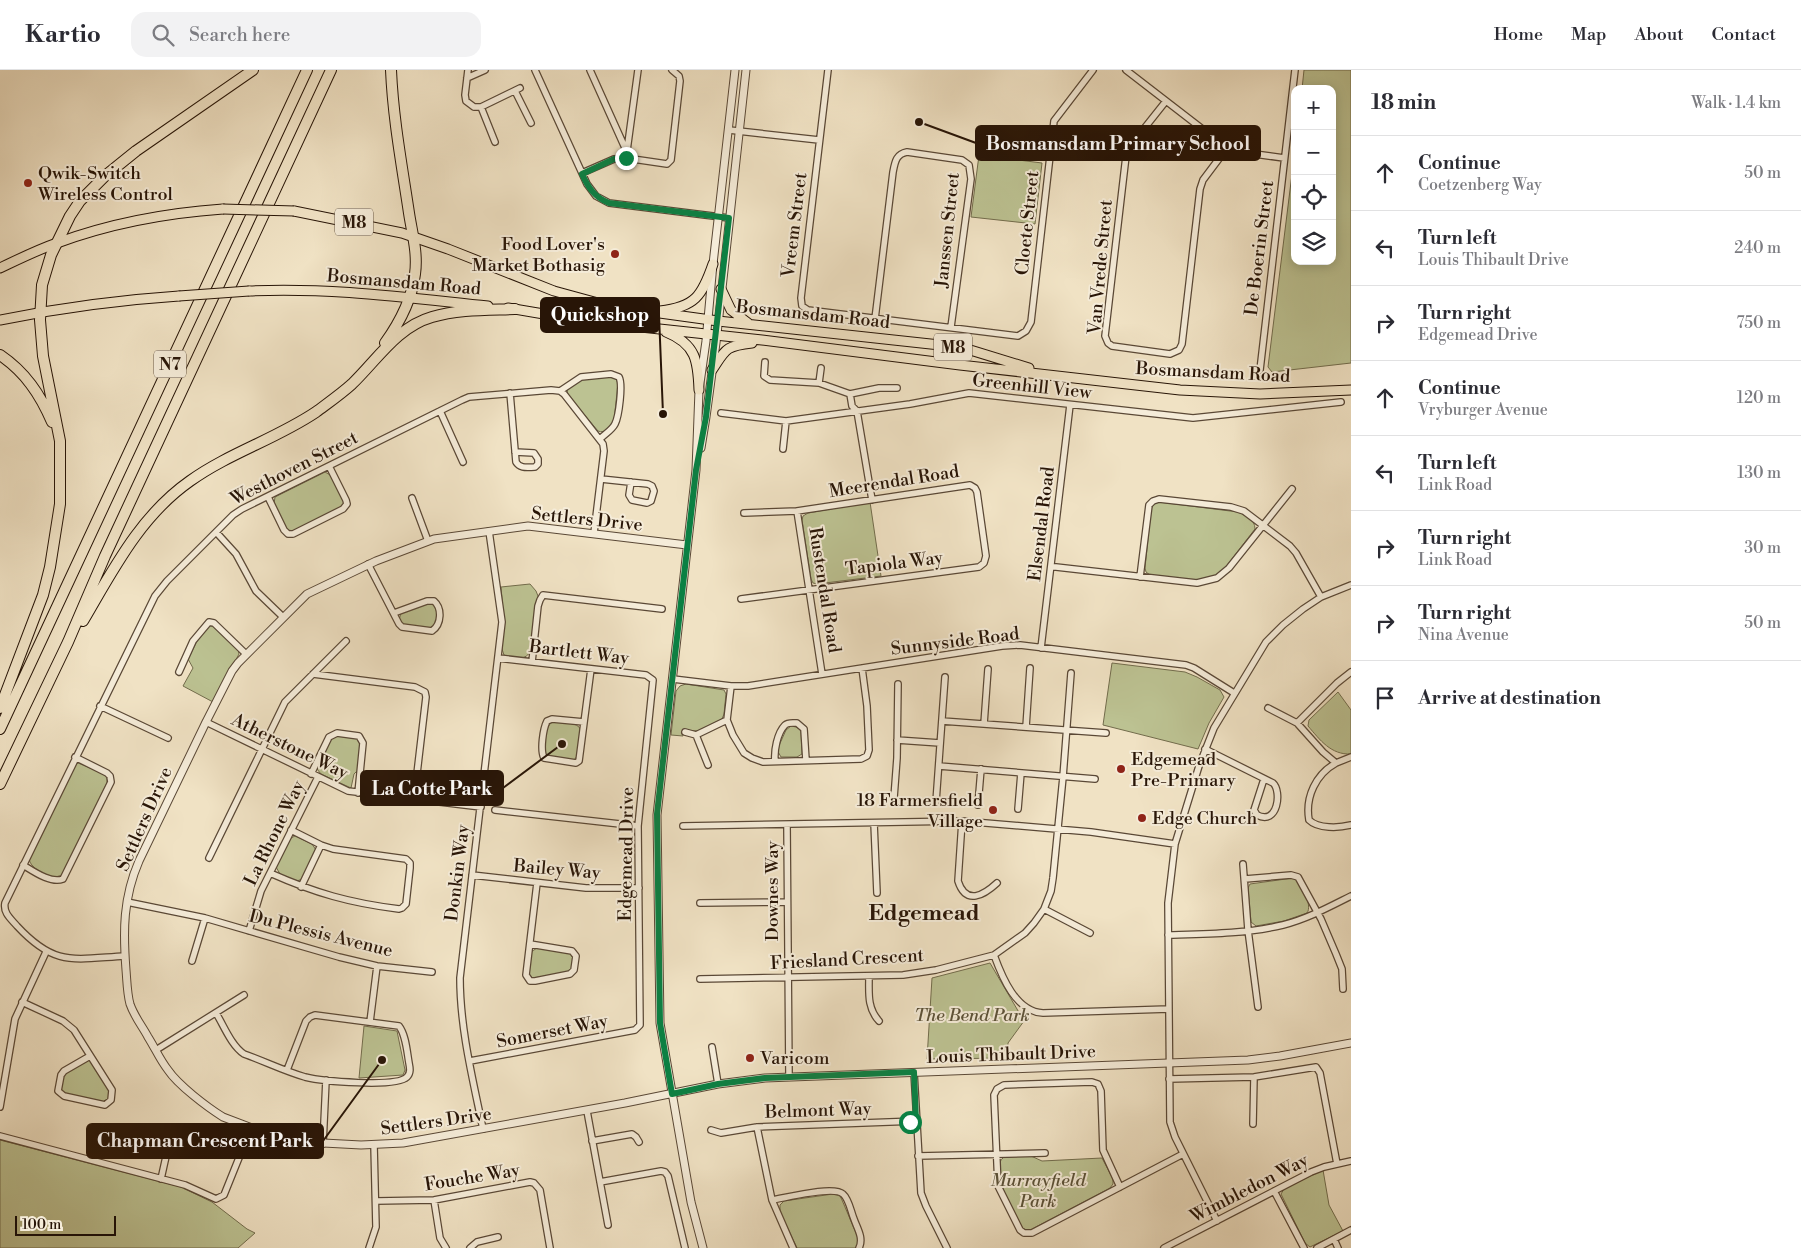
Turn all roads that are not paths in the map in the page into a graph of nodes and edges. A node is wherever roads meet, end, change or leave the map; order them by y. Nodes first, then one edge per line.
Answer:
1 (253, 70) edge
2 (308, 70) edge
3 (331, 70) edge
4 (391, 70) edge
5 (468, 70) edge
6 (485, 70) edge
7 (535, 70) edge
8 (590, 70) edge
9 (638, 70) edge
10 (672, 70) edge
11 (735, 70) edge
12 (746, 70) edge
13 (828, 70) edge
14 (1093, 70) edge
15 (1126, 70) edge
16 (1295, 70) edge
17 (467, 78) junction
18 (1166, 100) junction
19 (481, 107) junction
20 (531, 123) dead end
21 (729, 130) junction
22 (738, 131) junction
23 (819, 140) junction
24 (495, 142) dead end
25 (1227, 148) junction
26 (626, 155) junction
27 (1284, 158) junction
28 (582, 174) junction
29 (719, 217) junction
30 (729, 218) junction
31 (414, 237) junction
32 (56, 243) junction
33 (713, 264) junction
34 (0, 268) edge
35 (721, 289) junction
36 (410, 298) junction
37 (515, 309) junction
38 (40, 312) junction
39 (640, 312) junction
40 (875, 318) junction
41 (0, 320) edge
42 (708, 320) junction
43 (718, 321) junction
44 (750, 324) junction
45 (951, 327) junction
46 (657, 329) junction
47 (1026, 332) joint
48 (707, 334) junction
49 (717, 335) junction
50 (768, 341) junction
51 (0, 356) edge
52 (766, 362) dead end
53 (821, 368) dead end
54 (367, 369) junction
55 (712, 370) junction
56 (1260, 370) dead end
57 (1073, 379) junction
58 (819, 384) junction
59 (897, 388) dead end
60 (699, 390) junction
61 (1351, 390) edge
62 (560, 392) junction
63 (510, 394) junction
64 (850, 394) junction
65 (1341, 402) dead end
66 (1070, 405) junction
67 (440, 411) junction
68 (857, 411) junction
69 (721, 413) dead end
70 (786, 421) junction
71 (600, 438) junction
72 (60, 441) junction
73 (783, 449) dead end
74 (515, 452) dead end
75 (463, 462) dead end
76 (330, 466) junction
77 (696, 470) junction
78 (601, 479) junction
79 (631, 482) junction
80 (1292, 489) dead end
81 (268, 497) junction
82 (412, 498) dead end
83 (872, 500) junction
84 (797, 511) junction
85 (744, 513) dead end
86 (1264, 526) junction
87 (489, 531) junction
88 (216, 532) junction
89 (594, 534) junction
90 (428, 541) junction
91 (687, 545) junction
92 (368, 564) junction
93 (982, 565) joint
94 (1051, 567) junction
95 (1140, 577) junction
96 (1351, 586) edge
97 (809, 589) junction
98 (1321, 597) junction
99 (741, 600) dead end
100 (662, 609) dead end
101 (394, 613) junction
102 (283, 617) junction
103 (346, 641) dead end
104 (68, 642) junction
105 (1041, 648) junction
106 (246, 654) junction
107 (498, 658) junction
108 (532, 662) junction
109 (862, 668) junction
110 (1030, 668) dead end
111 (591, 669) junction
112 (988, 669) dead end
113 (179, 672) dead end
114 (1351, 672) edge
115 (1071, 673) dead end
116 (313, 674) junction
117 (822, 674) junction
118 (945, 677) dead end
119 (673, 679) junction
120 (654, 683) joint
121 (898, 684) dead end
122 (731, 686) junction
123 (1234, 693) junction
124 (100, 706) junction
125 (0, 708) edge
126 (1268, 708) dead end
127 (727, 720) junction
128 (942, 721) junction
129 (206, 722) junction
130 (584, 722) junction
131 (1297, 723) junction
132 (984, 724) junction
133 (1026, 727) junction
134 (0, 730) edge
135 (1066, 731) junction
136 (685, 732) dead end
137 (1106, 733) dead end
138 (696, 735) junction
139 (168, 738) dead end
140 (897, 740) junction
141 (940, 743) junction
142 (262, 749) junction
143 (1205, 749) junction
144 (76, 757) junction
145 (1351, 757) edge
146 (806, 760) junction
147 (775, 761) junction
148 (1336, 763) junction
149 (708, 765) dead end
150 (939, 766) junction
151 (981, 769) junction
152 (1021, 773) junction
153 (311, 774) junction
154 (318, 777) junction
155 (1063, 777) junction
156 (1264, 778) junction
157 (1095, 779) dead end
158 (0, 784) edge
159 (358, 793) junction
160 (894, 798) dead end
161 (414, 800) junction
162 (936, 802) dead end
163 (978, 805) dead end
164 (480, 807) junction
165 (1018, 809) dead end
166 (495, 810) dead end
167 (962, 821) junction
168 (874, 822) junction
169 (787, 825) junction
170 (1351, 825) edge
171 (638, 826) junction
172 (683, 826) dead end
173 (1058, 829) junction
174 (291, 830) junction
175 (1175, 844) junction
176 (321, 845) junction
177 (209, 858) dead end
178 (1243, 864) dead end
179 (23, 866) junction
180 (270, 873) junction
181 (472, 875) junction
182 (1244, 880) junction
183 (537, 883) junction
184 (997, 883) dead end
185 (301, 887) junction
186 (639, 888) junction
187 (877, 893) dead end
188 (1351, 896) edge
189 (127, 902) junction
190 (787, 902) junction
191 (700, 903) dead end
192 (1044, 909) junction
193 (2, 911) edge
194 (1317, 912) junction
195 (205, 918) junction
196 (1248, 930) junction
197 (249, 931) junction
198 (1090, 933) dead end
199 (1168, 935) junction
200 (530, 944) junction
201 (46, 952) junction
202 (125, 956) junction
203 (994, 956) junction
204 (192, 961) dead end
205 (377, 966) junction
206 (432, 972) dead end
207 (869, 976) junction
208 (788, 978) junction
209 (700, 979) dead end
210 (1343, 990) dead end
211 (244, 995) dead end
212 (22, 1002) junction
213 (1258, 1007) dead end
214 (1169, 1009) junction
215 (216, 1013) junction
216 (879, 1021) dead end
217 (370, 1022) junction
218 (639, 1027) joint
219 (1351, 1043) edge
220 (712, 1048) dead end
221 (156, 1050) junction
222 (90, 1056) junction
223 (470, 1061) junction
224 (1170, 1063) junction
225 (287, 1070) junction
226 (914, 1072) junction
227 (1254, 1076) junction
228 (789, 1077) junction
229 (1169, 1079) junction
230 (326, 1080) junction
231 (718, 1084) junction
232 (672, 1094) junction
233 (0, 1107) edge
234 (587, 1111) junction
235 (916, 1121) junction
236 (1253, 1124) dead end
237 (754, 1127) junction
238 (251, 1128) junction
239 (483, 1129) junction
240 (711, 1130) dead end
241 (0, 1136) edge
242 (592, 1141) junction
243 (639, 1142) dead end
244 (323, 1144) junction
245 (374, 1145) junction
246 (167, 1152) dead end
247 (1045, 1153) dead end
248 (996, 1154) junction
249 (1183, 1154) junction
250 (918, 1156) junction
251 (1351, 1161) edge
252 (1337, 1164) junction
253 (162, 1179) junction
254 (600, 1182) junction
255 (1120, 1187) junction
256 (1274, 1191) junction
257 (434, 1200) junction
258 (772, 1200) junction
259 (376, 1201) junction
260 (1217, 1221) junction
261 (608, 1225) dead end
262 (1351, 1230) edge
263 (498, 1237) dead end
264 (1334, 1239) junction
265 (370, 1248) edge
266 (446, 1248) edge
267 (470, 1248) edge
268 (550, 1248) edge
269 (685, 1248) edge
270 (703, 1248) edge
271 (793, 1248) edge
272 (859, 1248) edge
273 (947, 1248) edge
274 (1164, 1248) edge
275 (1304, 1248) edge
276 (1317, 1248) edge
277 (1338, 1248) edge

1 - 32 highway
2 - 134 highway, N7
3 - 104 highway, N7
4 - 31 highway
5 - 17 street
6 - 17 street
7 - 28 street
8 - 26 street
9 - 26 street
10 - 26 street
11 - 21 street, Edgemead Drive
12 - 22 street, Edgemead Drive
13 - 23 street, Vreem Street
14 - 47 street, Cloete Street
15 - 18 street
16 - 27 street, De Boerin Street
17 - 19 street
18 - 25 street
18 - 25 street, Van Vrede Street
19 - 20 street
19 - 24 street
21 - 22 street
21 - 29 street, Edgemead Drive
22 - 23 street
22 - 30 street, Edgemead Drive
23 - 40 street, Vreem Street
25 - 27 street
26 - 28 street
27 - 56 street, De Boerin Street
28 - 29 street
29 - 30 street
29 - 33 street, Edgemead Drive
30 - 35 street, Edgemead Drive
31 - 32 main road, Bosmansdam Road / M8, bridge
31 - 36 highway
31 - 39 main road, Bosmansdam Road / M8
32 - 34 main road, Bosmansdam Road / M8
32 - 38 highway
33 - 39 main road
33 - 42 street, Edgemead Drive
35 - 43 street, Edgemead Drive
35 - 44 main road
36 - 37 main road, Bosmansdam Road / M8
36 - 38 main road, Bosmansdam Road / M8, bridge
36 - 54 highway
37 - 46 main road, Bosmansdam Road / M8
37 - 54 highway
38 - 41 main road, Bosmansdam Road / M8
38 - 72 highway
39 - 42 main road, Bosmansdam Road / M8
40 - 45 street, Vreem Street
40 - 45 street, Janssen Street
42 - 43 main road, Bosmansdam Road / M8
42 - 48 street, Edgemead Drive
43 - 44 main road, Bosmansdam Road / M8
43 - 49 street, Edgemead Drive
44 - 57 main road, Bosmansdam Road / M8
45 - 47 street, Vreem Street
46 - 48 main road, Bosmansdam Road / M8
46 - 60 main road
48 - 49 main road, Bosmansdam Road / M8
48 - 60 street, Edgemead Drive
49 - 50 main road, Bosmansdam Road / M8
49 - 55 street, Edgemead Drive
50 - 55 main road
50 - 57 main road, Bosmansdam Road / M8
51 - 72 highway
52 - 58 street
53 - 58 street
54 - 104 highway
55 - 77 street, Edgemead Drive
57 - 61 main road, Bosmansdam Road / M8
58 - 64 street
59 - 64 street
60 - 77 street, Edgemead Drive
62 - 63 street, Westhoven Street
62 - 71 street
62 - 71 street
63 - 67 street, Westhoven Street
63 - 74 street
64 - 68 street
65 - 66 street, Greenhill View
66 - 68 street, Greenhill View
66 - 94 street, Elsendal Road
67 - 75 street
67 - 76 street, Westhoven Street
68 - 70 street, Greenhill View
68 - 83 street
69 - 70 street, Greenhill View
70 - 73 street
71 - 78 street
72 - 125 highway
76 - 81 street, Westhoven Street
76 - 81 street
77 - 91 street, Edgemead Drive
78 - 79 street
78 - 89 street
79 - 79 street
80 - 86 street
81 - 88 street, Westhoven Street
82 - 90 street
83 - 84 street, Meerendal Road
83 - 93 street, Meerendal Road
84 - 85 street, Meerendal Road
84 - 97 street, Rustendal Road
86 - 95 street
86 - 95 street
86 - 98 street
87 - 89 street, Settlers Drive
87 - 90 street, Settlers Drive
87 - 107 street, Donkin Way
88 - 102 street
88 - 124 street, Westhoven Street
89 - 91 street, Settlers Drive
90 - 92 street, Settlers Drive
91 - 119 street, Edgemead Drive
92 - 101 street
92 - 102 street, Settlers Drive
93 - 97 street, Tapiola Way
94 - 95 street
94 - 105 street, Elsendal Road
96 - 98 street
97 - 99 street, Tapiola Way
97 - 117 street, Rustendal Road
98 - 123 street
100 - 108 street
101 - 101 street
102 - 106 street, Settlers Drive
103 - 116 street
104 - 158 highway, N7
105 - 109 street, Sunnyside Road
105 - 123 street, Sunnyside Road
106 - 113 street
106 - 129 street, Settlers Drive
107 - 108 street, Bartlett Way
107 - 164 street, Donkin Way
108 - 111 street, Bartlett Way
109 - 117 street, Sunnyside Road
109 - 146 street
110 - 133 street
111 - 120 street, Bartlett Way
111 - 130 street
112 - 132 street
114 - 131 street
115 - 135 street, Friesland Crescent
116 - 142 street
116 - 161 street
117 - 122 street, Sunnyside Road
118 - 128 street
119 - 122 street, Sunnyside Road
119 - 232 street, Edgemead Drive
120 - 171 street, Edgemead Drive
121 - 140 street
122 - 127 street
123 - 143 street
124 - 139 street
124 - 144 street, Westhoven Street
126 - 131 street
127 - 138 street
127 - 147 street
128 - 132 street
128 - 141 street
129 - 142 street, Atherstone Way
129 - 189 street, Settlers Drive
130 - 130 street
131 - 148 street
132 - 133 street
133 - 135 street
135 - 137 street
135 - 155 street, Friesland Crescent
136 - 138 street
138 - 149 street
140 - 141 street
140 - 160 street
141 - 150 street
142 - 153 street, Atherstone Way
142 - 177 street
143 - 156 street
143 - 175 street
144 - 179 street, Westhoven Street
144 - 179 street
145 - 148 street
146 - 147 street
146 - 147 street
148 - 170 street
150 - 151 street
150 - 162 street
151 - 152 street
151 - 163 street
152 - 155 street
152 - 165 street
153 - 154 street, Atherstone Way
153 - 159 street
154 - 159 street, Atherstone Way
154 - 174 street, La Rhone Way
155 - 157 street
155 - 173 street, Friesland Crescent
156 - 156 street
159 - 161 street, Atherstone Way
161 - 164 street, Atherstone Way
164 - 181 street, Donkin Way
166 - 171 street
167 - 168 street
167 - 173 street
167 - 184 street
168 - 169 street
168 - 187 street
169 - 172 street
169 - 190 street, Downes Way
171 - 186 street, Edgemead Drive
173 - 175 street
173 - 192 street, Friesland Crescent
174 - 176 street
174 - 180 street, La Rhone Way
175 - 199 street
176 - 185 street
176 - 185 street
178 - 182 street
179 - 193 street, Westhoven Street
180 - 185 street
180 - 197 street, La Rhone Way
181 - 183 street, Bailey Way
181 - 223 street, Donkin Way
182 - 194 street
182 - 196 street
183 - 186 street, Bailey Way
183 - 200 street
186 - 218 street, Edgemead Drive
188 - 194 street
189 - 195 street, Du Plessis Avenue
189 - 202 street, Settlers Drive
190 - 191 street
190 - 208 street, Downes Way
192 - 198 street
192 - 203 street, Friesland Crescent
193 - 201 street, Westhoven Street
194 - 196 street
194 - 210 street
195 - 197 street, Du Plessis Avenue
195 - 204 street
196 - 199 street
196 - 213 street
197 - 205 street, Du Plessis Avenue
199 - 214 street
200 - 200 street
201 - 202 street, Westhoven Street
201 - 212 street
202 - 221 street, Settlers Drive
203 - 207 street, Friesland Crescent
203 - 214 street
205 - 206 street, Du Plessis Avenue
205 - 217 street
207 - 208 street, Friesland Crescent
207 - 216 street
208 - 209 street, Friesland Crescent
208 - 228 street, Downes Way
211 - 215 street
212 - 222 street
212 - 233 street
214 - 224 street
215 - 221 street
215 - 225 street
217 - 225 street
217 - 230 street
218 - 223 street, Somerset Way
219 - 224 street, Louis Thibault Drive
220 - 231 street
221 - 238 street, Settlers Drive
222 - 222 street
223 - 239 street, Donkin Way
224 - 226 street, Louis Thibault Drive
224 - 229 street
225 - 230 street
226 - 228 street, Louis Thibault Drive
226 - 235 street
227 - 229 street
227 - 236 street
227 - 252 street
228 - 231 street, Louis Thibault Drive
229 - 249 street
230 - 244 street
231 - 232 street, Louis Thibault Drive
232 - 234 street, Settlers Drive
232 - 270 street, Edgemead Drive
234 - 239 street, Settlers Drive
234 - 242 street
235 - 237 street, Belmont Way
235 - 250 street
237 - 240 street, Belmont Way
237 - 258 street
238 - 244 street, Settlers Drive
238 - 253 street
239 - 245 street, Settlers Drive
241 - 253 street
242 - 243 street
242 - 254 street
244 - 245 street, Settlers Drive
245 - 259 street
246 - 253 street
247 - 248 street
248 - 250 street
248 - 255 street
248 - 255 street
249 - 255 street
249 - 260 street
250 - 273 street
251 - 252 street, Wimbledon Way
252 - 256 street, Wimbledon Way
254 - 261 street
254 - 269 street
256 - 260 street, Wimbledon Way
256 - 275 street
257 - 259 street, Fouche Way
257 - 266 street
257 - 268 street, Fouche Way
258 - 271 street
258 - 272 street
259 - 265 street
260 - 274 street, Wimbledon Way
262 - 264 street
263 - 267 street
264 - 276 street
264 - 277 street

